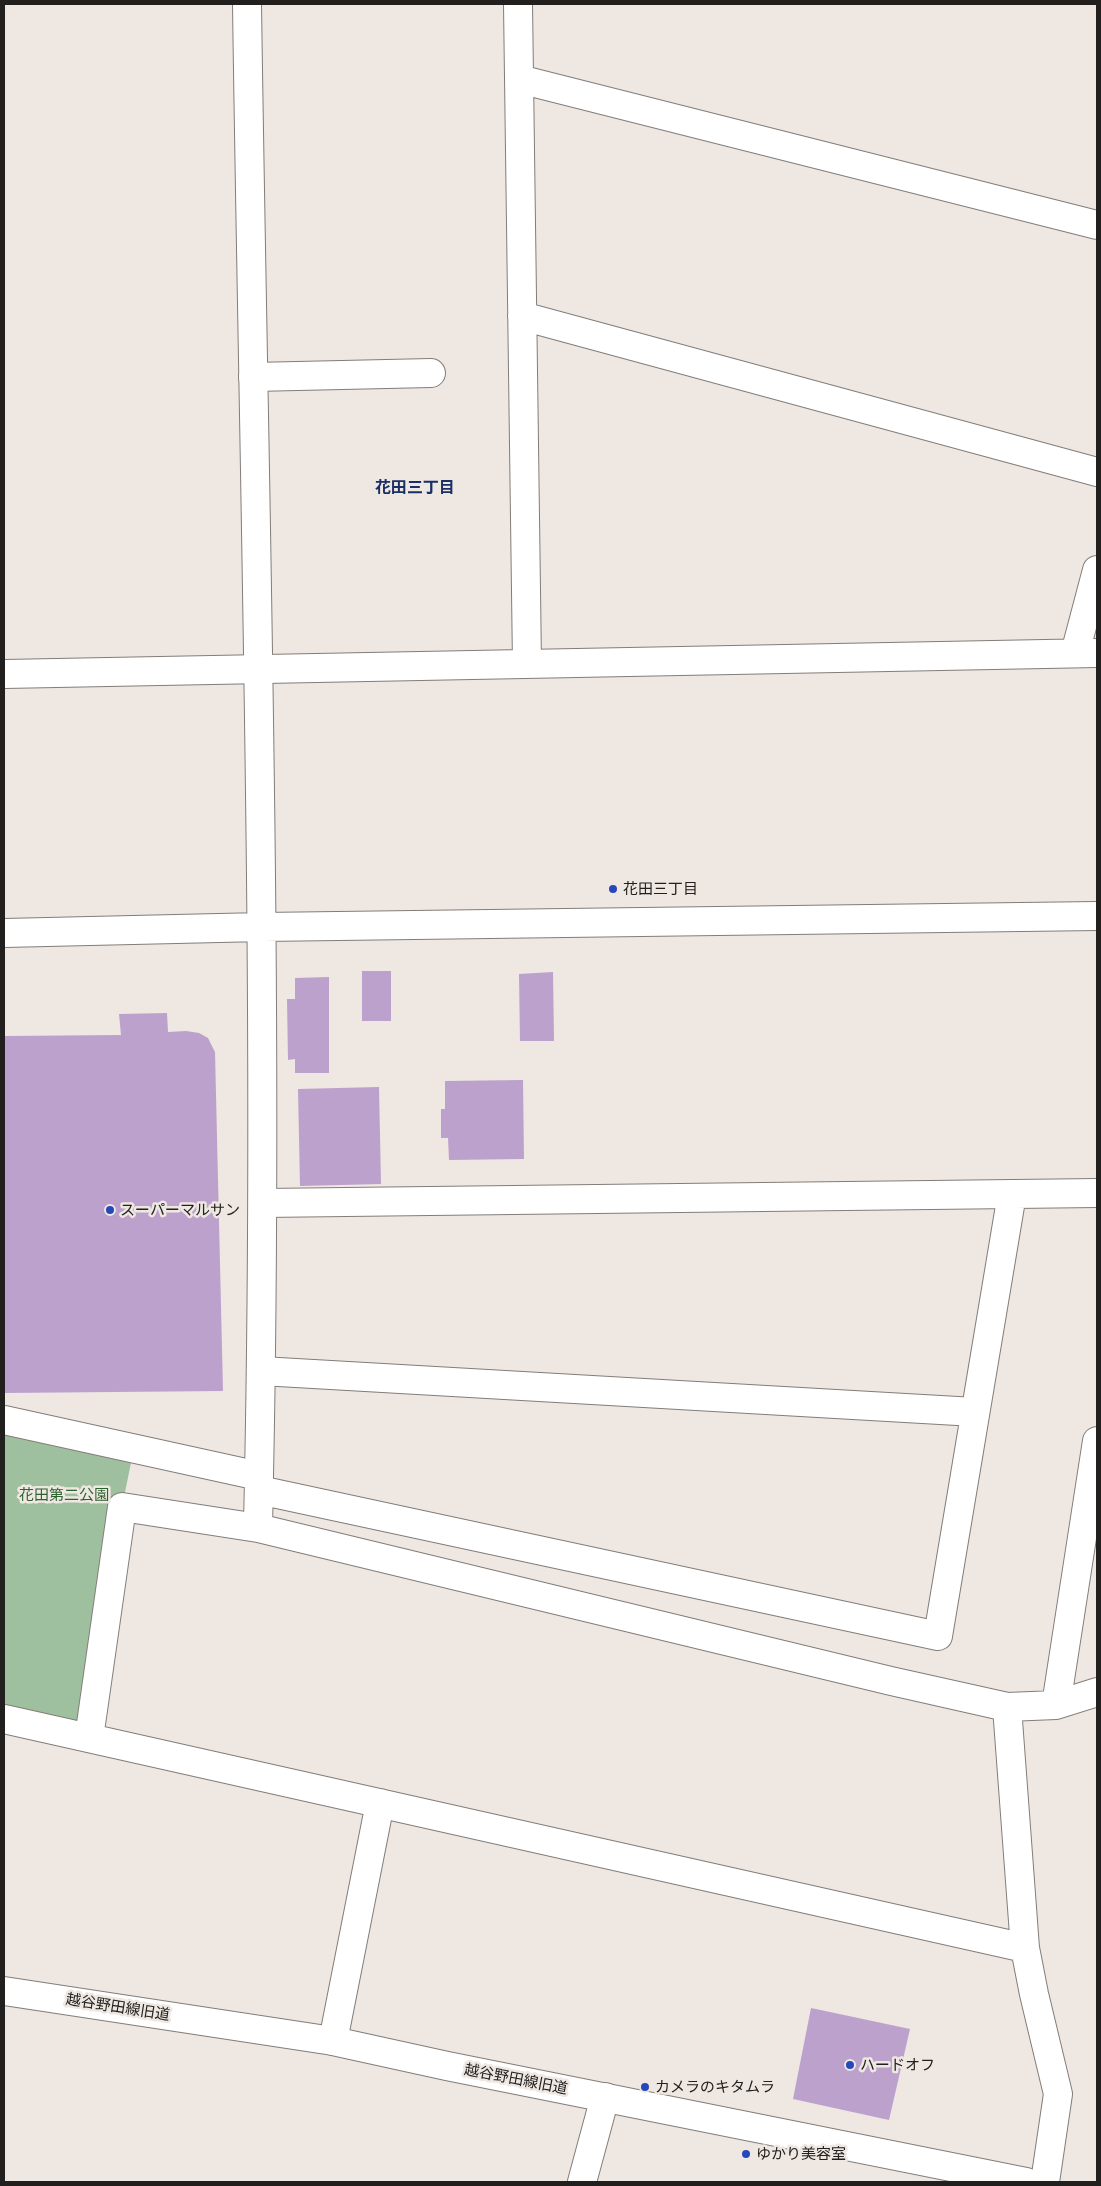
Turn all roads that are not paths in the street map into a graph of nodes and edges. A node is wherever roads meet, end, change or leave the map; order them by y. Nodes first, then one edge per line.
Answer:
1 (247, 4) edge
2 (518, 4) edge
3 (519, 79) junction
4 (1097, 225) edge
5 (522, 316) junction
6 (431, 373) dead end
7 (253, 378) junction
8 (1097, 472) edge
9 (1097, 570) edge
10 (1086, 653) edge
11 (527, 664) junction
12 (257, 669) junction
13 (4, 674) edge
14 (1097, 916) edge
15 (262, 927) junction
16 (4, 933) edge
17 (1097, 1193) edge
18 (1012, 1194) junction
19 (263, 1203) junction
20 (261, 1370) junction
21 (976, 1412) junction
22 (4, 1420) edge
23 (1097, 1441) edge
24 (259, 1483) junction
25 (258, 1528) junction
26 (1097, 1692) edge
27 (1056, 1704) junction
28 (1007, 1707) junction
29 (4, 1719) edge
30 (89, 1738) junction
31 (380, 1803) junction
32 (1025, 1948) junction
33 (4, 1990) edge
34 (334, 2041) junction
35 (605, 2098) junction
36 (582, 2182) edge
37 (1026, 2182) edge
38 (1044, 2182) edge

1 - 7 street
2 - 3 street
3 - 4 street
3 - 5 street
5 - 8 street
5 - 11 street
6 - 7 street
7 - 12 street
9 - 10 street
10 - 11 street
11 - 12 street
12 - 13 street
12 - 15 street
14 - 15 street
15 - 16 street
15 - 19 street
17 - 18 street
18 - 19 street
18 - 21 street
19 - 20 street
20 - 21 street
20 - 24 street
21 - 24 street
22 - 24 street
23 - 27 street
24 - 25 street
25 - 28 street
25 - 30 street
26 - 27 street
27 - 28 street
28 - 32 street
29 - 30 street
30 - 31 street
31 - 32 street
31 - 34 street
32 - 38 street
33 - 34 street, 越谷野田線旧道
34 - 35 street, 越谷野田線旧道
35 - 36 street
35 - 37 street, 越谷野田線旧道

